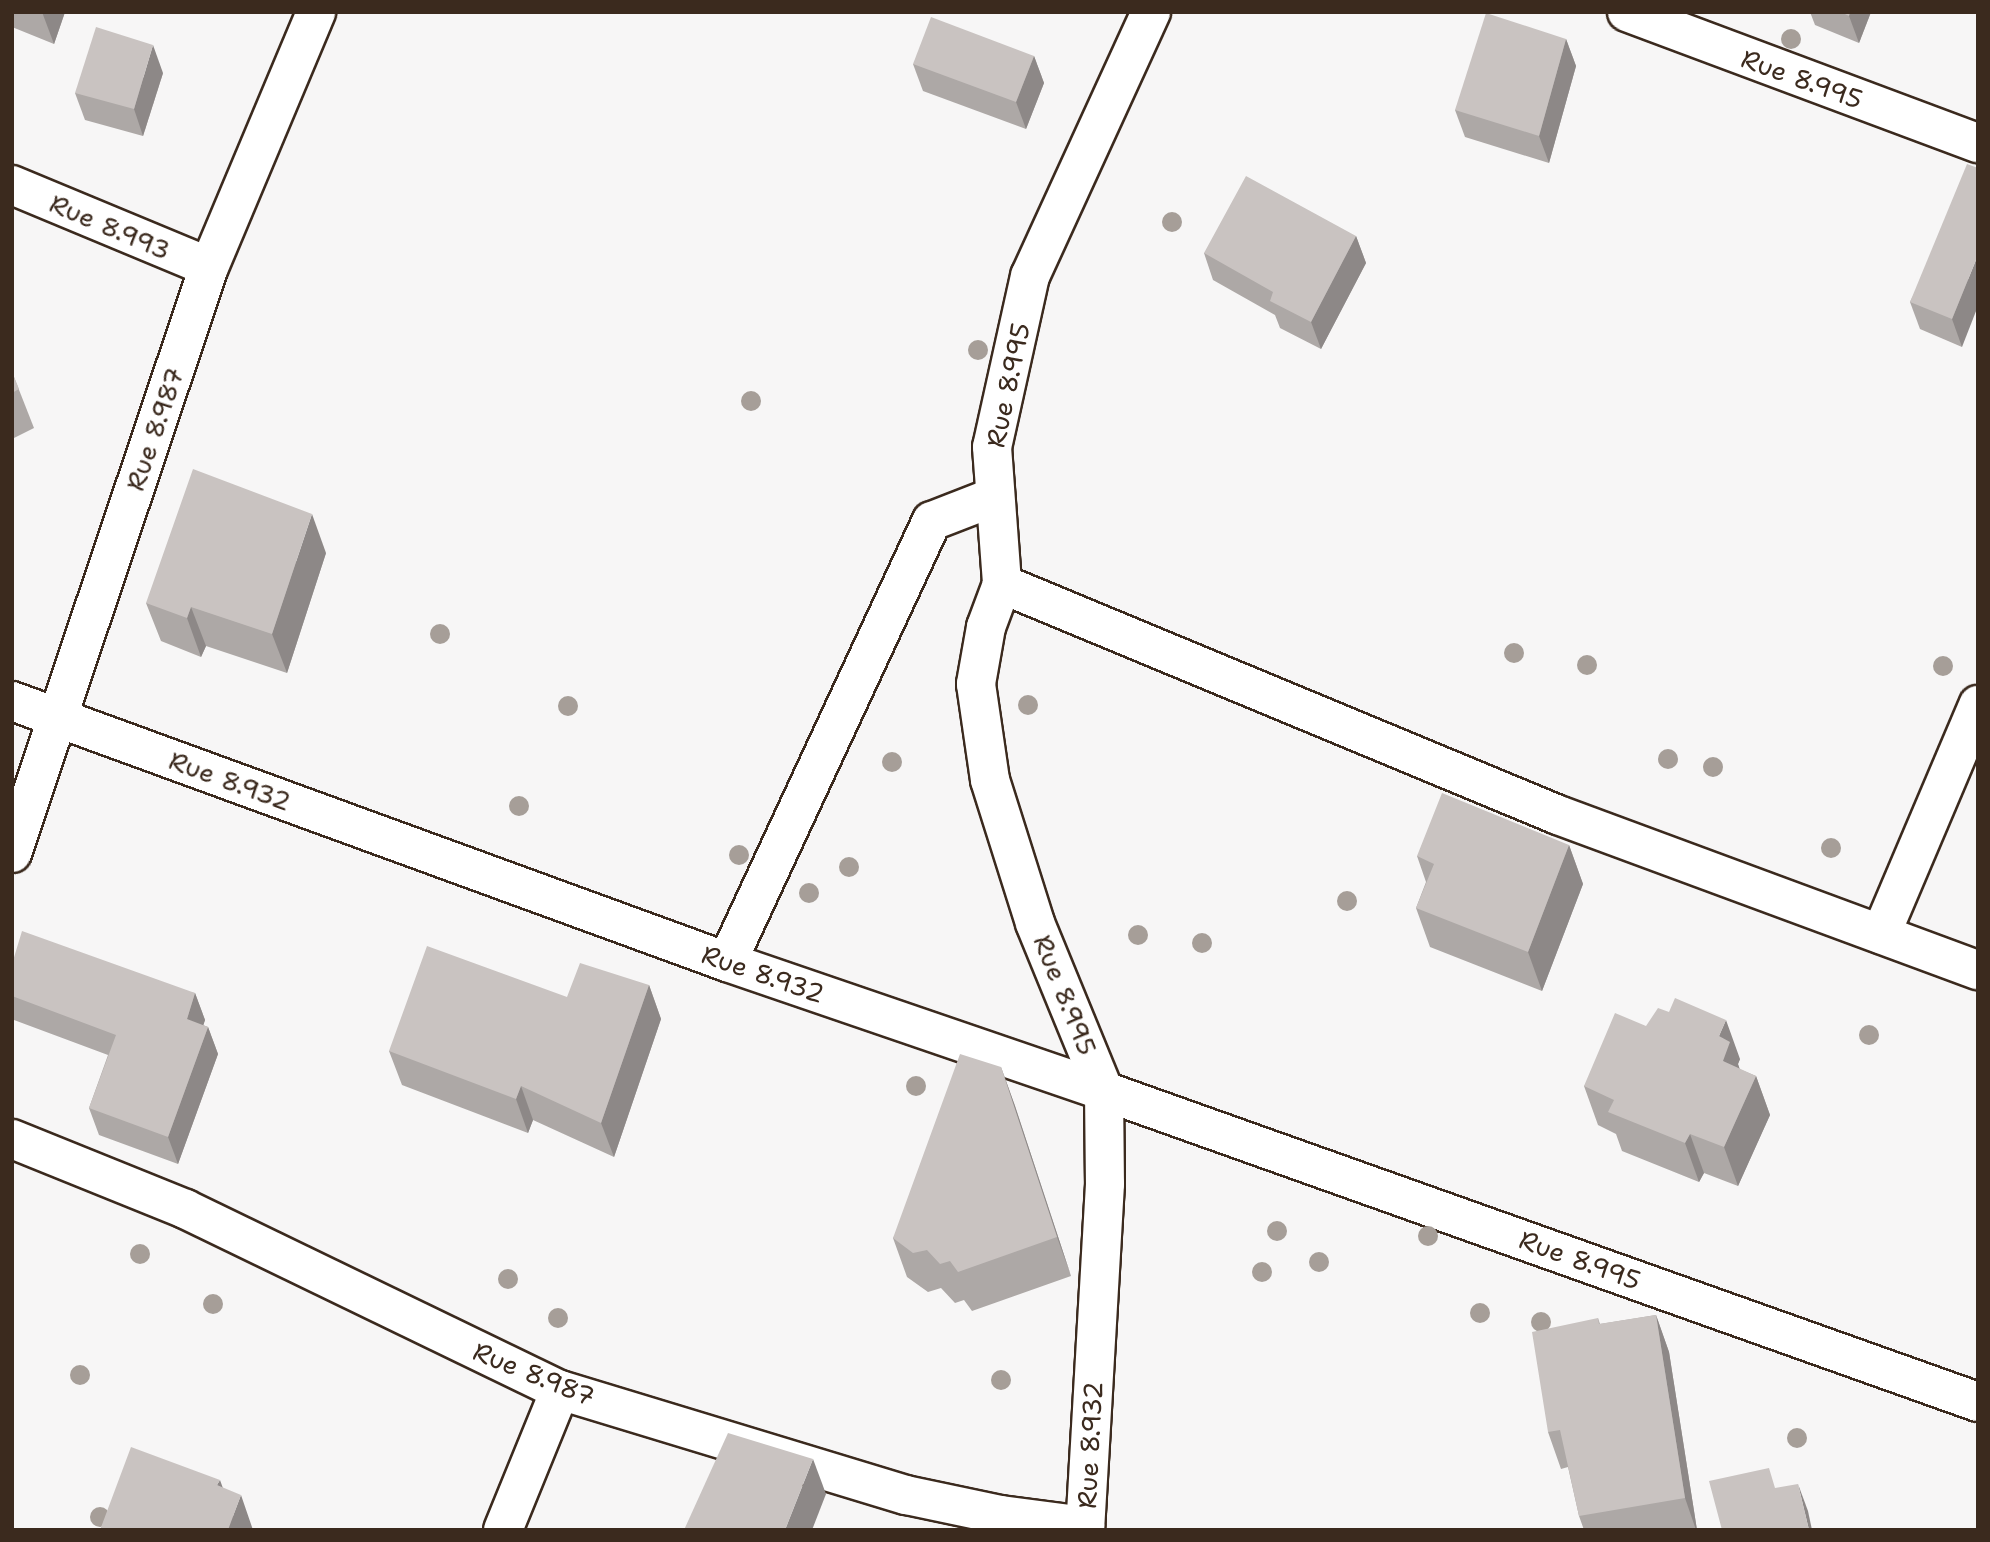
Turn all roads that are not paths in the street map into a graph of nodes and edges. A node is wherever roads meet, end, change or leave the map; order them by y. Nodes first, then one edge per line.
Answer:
1 (316, 12) edge
2 (1150, 12) edge
3 (1627, 12) edge
4 (1978, 143) edge
5 (12, 185) edge
6 (209, 267) junction
7 (994, 497) junction
8 (1002, 584) junction
9 (12, 701) edge
10 (1978, 705) edge
11 (57, 718) junction
12 (12, 853) edge
13 (1881, 934) junction
14 (727, 962) junction
15 (1978, 970) edge
16 (1104, 1091) junction
17 (12, 1139) edge
18 (560, 1390) junction
19 (1978, 1402) edge
20 (1085, 1528) edge
21 (503, 1530) edge

1 - 6 street, Rue 8.987
2 - 7 street, Rue 8.995
3 - 4 street, Rue 8.995
5 - 6 street, Rue 8.993
6 - 11 street, Rue 8.987
7 - 8 street, Rue 8.995
7 - 14 street
8 - 13 street
8 - 16 street, Rue 8.995
9 - 11 street, Rue 8.932
10 - 13 street
11 - 12 street, Rue 8.987
11 - 14 street, Rue 8.932
13 - 15 street
14 - 16 street, Rue 8.932
16 - 19 street, Rue 8.995
16 - 20 street, Rue 8.932
17 - 18 street, Rue 8.987
18 - 20 street, Rue 8.987
18 - 21 street

